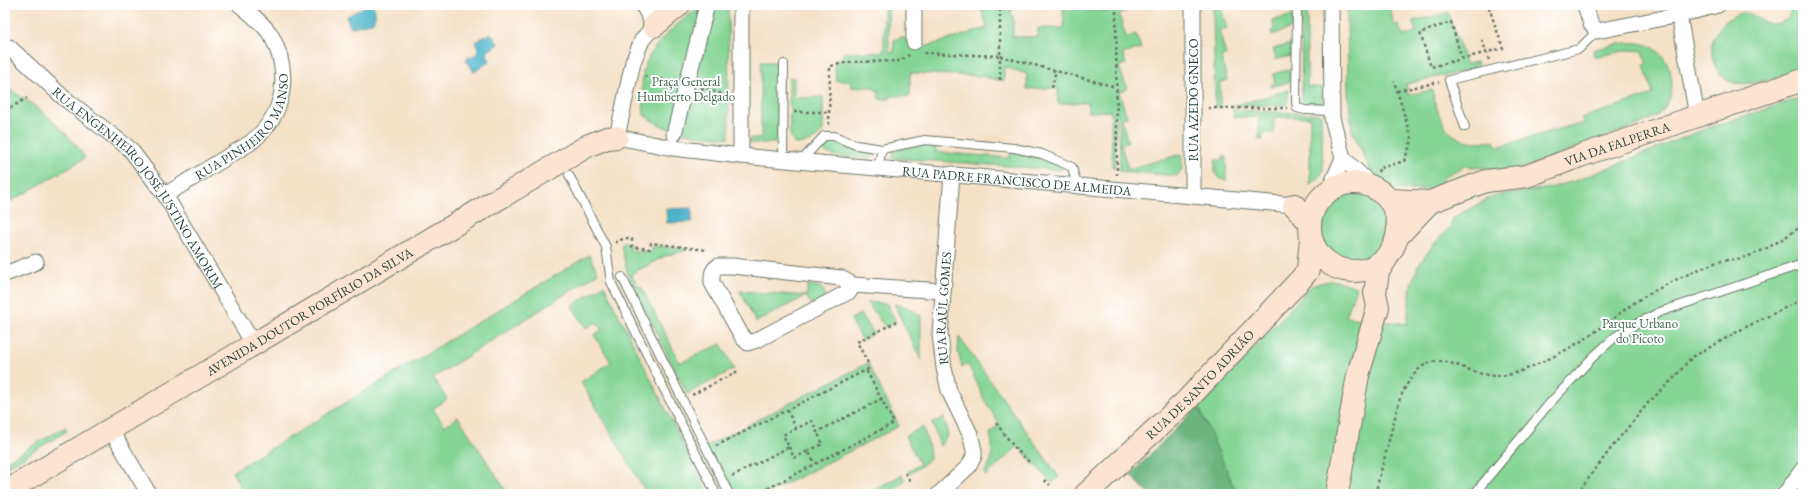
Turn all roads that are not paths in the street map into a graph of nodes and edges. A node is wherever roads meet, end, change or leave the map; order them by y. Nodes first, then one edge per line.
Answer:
1 (240, 5) edge
2 (643, 5) edge
3 (679, 5) edge
4 (707, 5) edge
5 (742, 5) edge
6 (914, 5) edge
7 (1193, 5) edge
8 (1297, 5) edge
9 (1331, 5) edge
10 (1586, 5) edge
11 (1718, 5) edge
12 (1679, 15) junction
13 (654, 26) junction
14 (1597, 31) junction
15 (6, 45) edge
16 (913, 47) road end
17 (784, 64) dead end
18 (1803, 80) edge
19 (1331, 111) junction
20 (1697, 116) junction
21 (1465, 127) dead end
22 (674, 134) dead end
23 (617, 137) junction
24 (882, 149) junction
25 (741, 156) junction
26 (1343, 158) junction
27 (783, 160) junction
28 (801, 161) junction
29 (878, 167) junction
30 (952, 174) junction
31 (569, 175) dead end
32 (1377, 181) junction
33 (1077, 186) junction
34 (165, 195) junction
35 (1193, 196) junction
36 (1391, 200) junction
37 (1430, 202) junction
38 (1294, 205) joint
39 (1316, 213) junction
40 (1393, 246) junction
41 (36, 262) dead end
42 (1803, 264) edge
43 (1330, 265) junction
44 (1308, 270) junction
45 (1361, 271) junction
46 (5, 274) edge
47 (622, 277) dead end
48 (853, 285) junction
49 (942, 291) junction
50 (1375, 293) junction
51 (254, 345) junction
52 (111, 430) junction
53 (1803, 469) edge
54 (5, 492) edge
55 (150, 494) edge
56 (716, 494) edge
57 (729, 494) edge
58 (939, 494) edge
59 (1086, 494) edge
60 (1337, 494) edge
61 (1474, 494) edge
62 (1785, 494) edge

1 - 34 street, RUA PINHEIRO MANSO
2 - 13 street
3 - 13 main road
4 - 22 street
5 - 25 street
6 - 16 street
7 - 35 street, RUA AZEDO GNECO
8 - 19 lane
9 - 19 street
10 - 14 street
11 - 12 street
12 - 14 street
12 - 20 street
13 - 23 street
14 - 21 lane
15 - 34 street, RUA ENGENHEIRO JOSÉ JUSTINO AMORIM
17 - 27 lane
18 - 20 main road, VIA DA FALPERRA
19 - 26 street
20 - 37 main road, VIA DA FALPERRA
23 - 25 street
23 - 51 main road, AVENIDA DOUTOR PORFÍRIO DA SILVA
24 - 28 lane
24 - 29 lane
24 - 33 lane
25 - 27 street, RUA PADRE FRANCISCO DE ALMEIDA
26 - 32 street
26 - 39 street
27 - 28 street, RUA PADRE FRANCISCO DE ALMEIDA
28 - 29 street, RUA PADRE FRANCISCO DE ALMEIDA
29 - 30 street, RUA PADRE FRANCISCO DE ALMEIDA
30 - 33 street, RUA PADRE FRANCISCO DE ALMEIDA
30 - 49 street, RUA RAÚL GOMES
31 - 56 lane
32 - 36 main road
32 - 39 main road
33 - 35 street, RUA PADRE FRANCISCO DE ALMEIDA
34 - 51 street, RUA ENGENHEIRO JOSÉ JUSTINO AMORIM
35 - 38 street, RUA PADRE FRANCISCO DE ALMEIDA
36 - 37 main road, VIA DA FALPERRA
36 - 40 main road
37 - 40 main road, VIA DA FALPERRA
38 - 39 main road, RUA PADRE FRANCISCO DE ALMEIDA
39 - 43 main road
39 - 44 main road
40 - 45 main road, VIA DA FALPERRA
40 - 50 main road
41 - 46 street
42 - 61 lane
43 - 44 main road
43 - 45 main road
44 - 59 main road, RUA DE SANTO ADRIÃO
45 - 50 main road
47 - 57 lane
48 - 48 street
48 - 49 street
49 - 58 street, RUA RAÚL GOMES
50 - 60 main road
51 - 52 main road, AVENIDA DOUTOR PORFÍRIO DA SILVA
52 - 54 main road, AVENIDA DOUTOR PORFÍRIO DA SILVA
52 - 55 street
53 - 62 street

